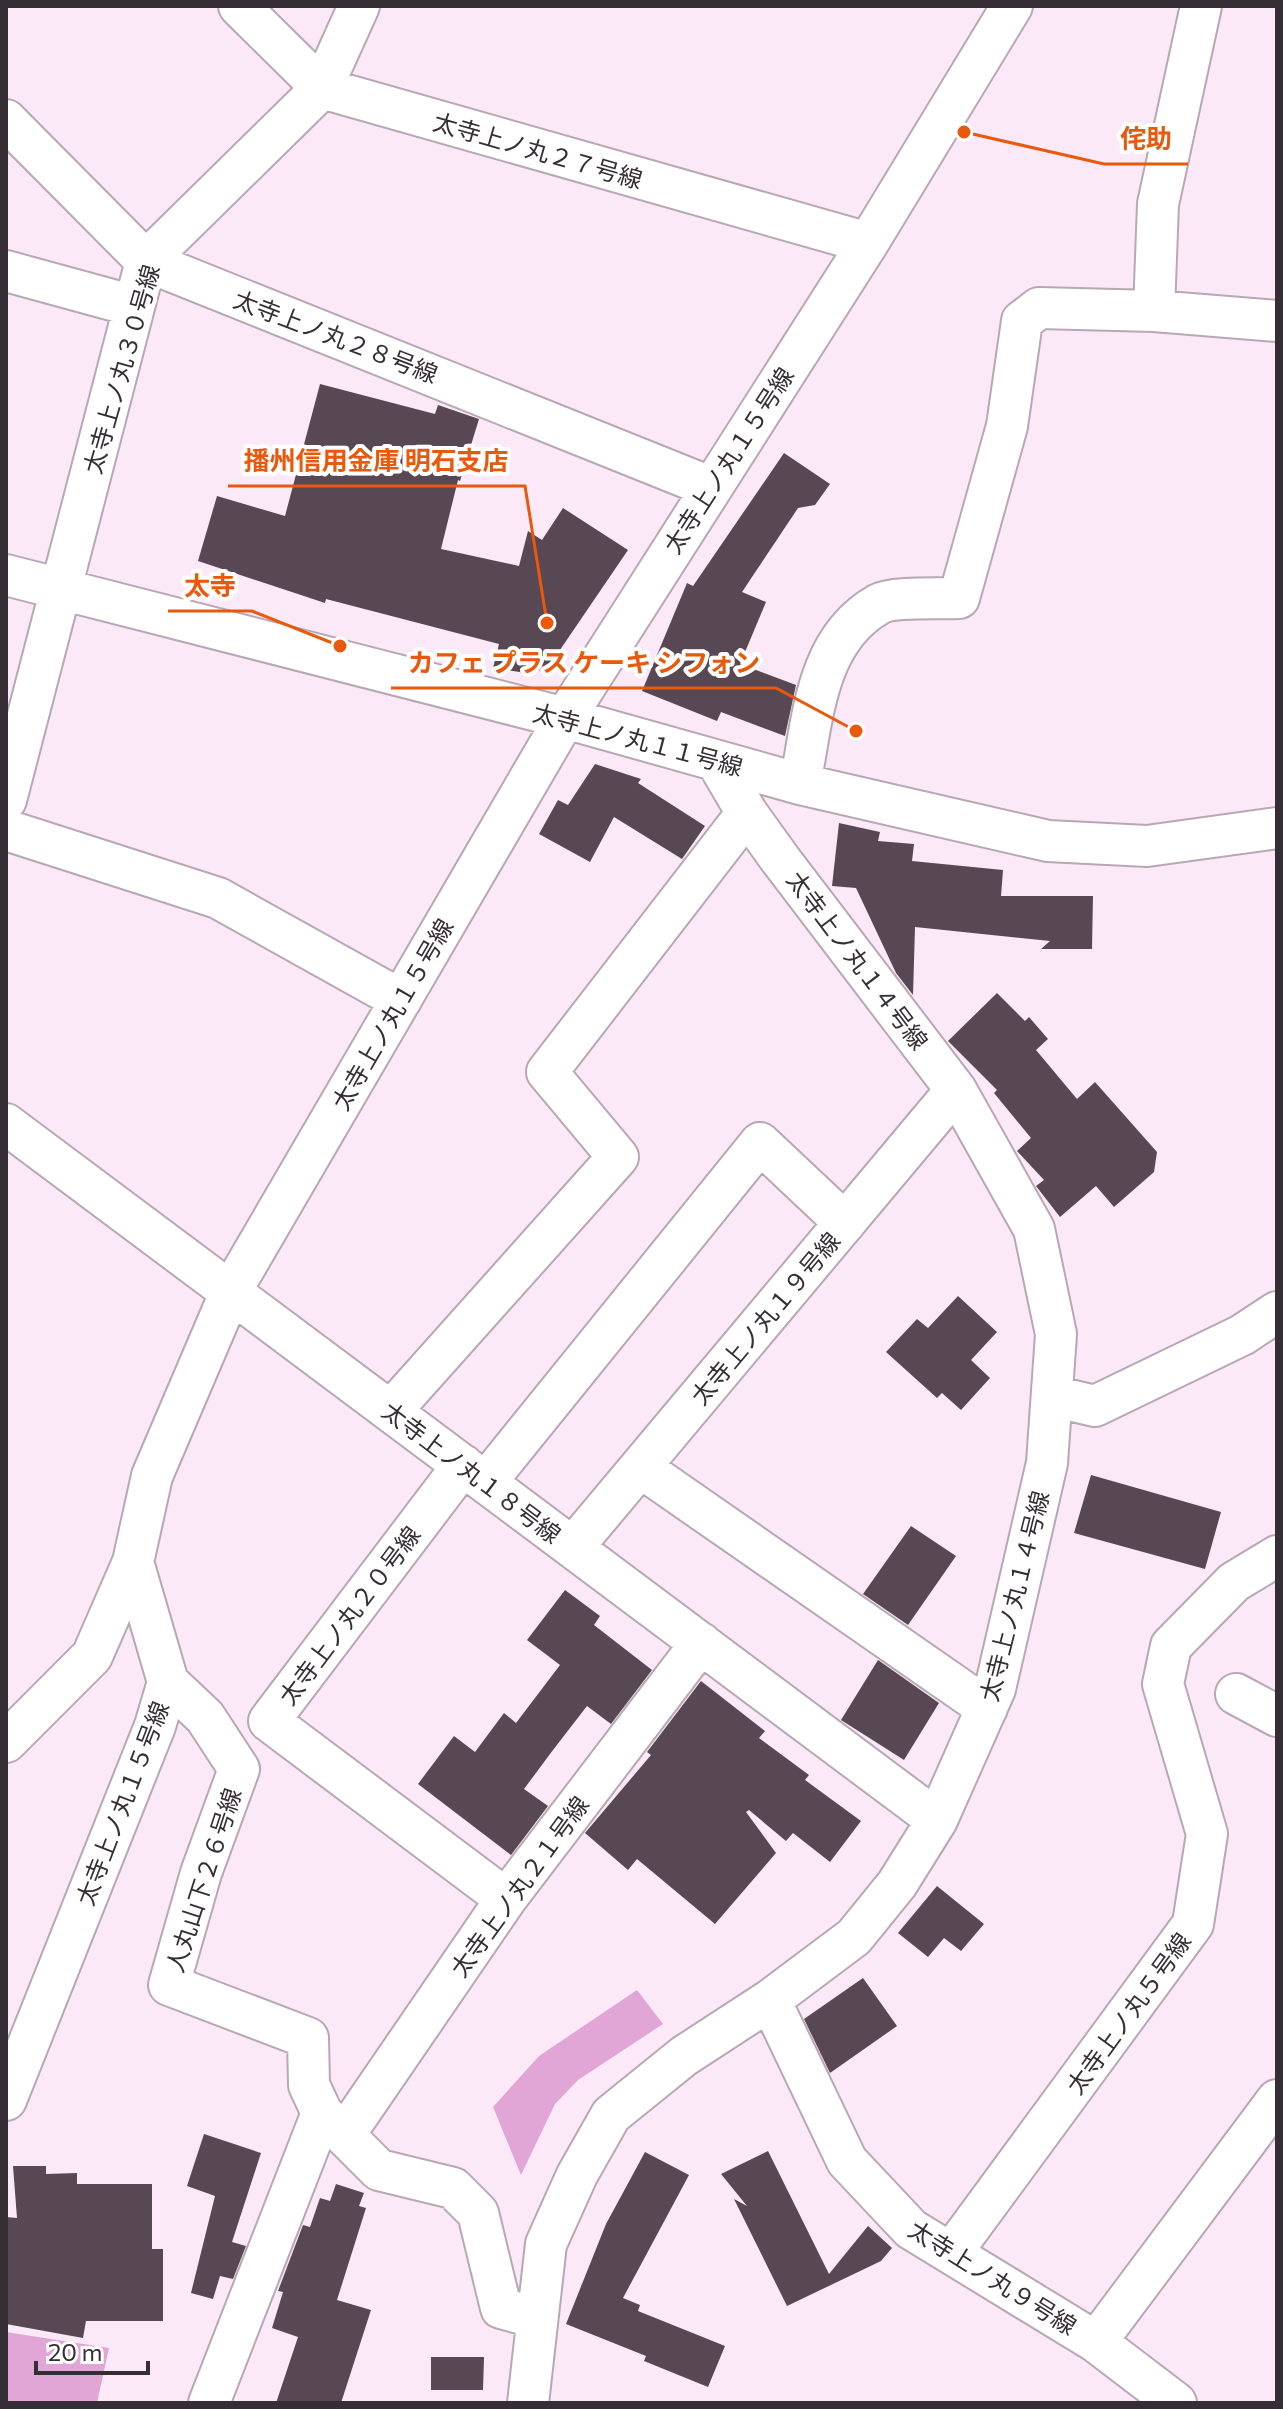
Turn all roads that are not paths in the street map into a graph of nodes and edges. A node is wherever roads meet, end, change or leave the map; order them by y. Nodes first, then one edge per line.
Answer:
1 (239, 6) edge
2 (359, 6) edge
3 (1012, 6) edge
4 (1201, 6) edge
5 (322, 88) junction
6 (6, 120) edge
7 (868, 243) junction
8 (146, 261) junction
9 (6, 271) edge
10 (134, 306) junction
11 (1154, 311) junction
12 (1277, 321) edge
13 (710, 487) junction
14 (6, 575) edge
15 (62, 589) junction
16 (565, 718) junction
17 (717, 762) junction
18 (800, 784) junction
19 (6, 800) edge
20 (747, 813) junction
21 (1277, 828) edge
22 (6, 830) edge
23 (401, 1000) junction
24 (956, 1090) junction
25 (6, 1124) edge
26 (845, 1223) junction
27 (231, 1291) junction
28 (1277, 1312) edge
29 (1052, 1396) junction
30 (391, 1411) junction
31 (640, 1467) junction
32 (474, 1474) junction
33 (573, 1547) junction
34 (1277, 1556) edge
35 (133, 1562) junction
36 (701, 1643) junction
37 (168, 1682) junction
38 (1236, 1694) dead end
39 (987, 1708) junction
40 (1277, 1716) edge
41 (6, 1742) edge
42 (937, 1820) junction
43 (506, 1899) junction
44 (770, 2000) junction
45 (6, 2100) edge
46 (1277, 2101) edge
47 (334, 2123) junction
48 (952, 2252) junction
49 (537, 2318) junction
50 (1096, 2342) junction
51 (209, 2403) edge
52 (528, 2403) edge
53 (1176, 2403) edge

1 - 5 street, 太寺上ノ丸２７号線
2 - 5 street, 太寺上ノ丸３０号線
3 - 7 street, 太寺上ノ丸１５号線
4 - 11 street
5 - 7 street, 太寺上ノ丸２７号線
5 - 8 street, 太寺上ノ丸３０号線
6 - 8 street, 太寺上ノ丸２８号線
7 - 13 street, 太寺上ノ丸１５号線
8 - 10 street, 太寺上ノ丸３０号線
8 - 13 street, 太寺上ノ丸２８号線
9 - 10 street
10 - 15 street, 太寺上ノ丸３０号線
11 - 12 street
11 - 18 street
13 - 16 street, 太寺上ノ丸１５号線
14 - 15 street, 太寺上ノ丸１１号線
15 - 16 street, 太寺上ノ丸１１号線
15 - 19 street, 太寺上ノ丸３０号線
16 - 17 street, 太寺上ノ丸１１号線
16 - 23 street, 太寺上ノ丸１５号線
17 - 18 street, 太寺上ノ丸１１号線
17 - 20 street, 太寺上ノ丸１４号線
18 - 21 street, 太寺上ノ丸１１号線
20 - 24 street, 太寺上ノ丸１４号線
20 - 30 street
22 - 23 street
23 - 27 street, 太寺上ノ丸１５号線
24 - 26 street, 太寺上ノ丸１９号線
24 - 29 street, 太寺上ノ丸１４号線
25 - 27 street, 太寺上ノ丸１８号線
26 - 31 street, 太寺上ノ丸１９号線
26 - 32 street
27 - 30 street, 太寺上ノ丸１８号線
27 - 35 street, 太寺上ノ丸１５号線
28 - 29 street
29 - 39 street, 太寺上ノ丸１４号線
30 - 32 street, 太寺上ノ丸１８号線
31 - 33 street, 太寺上ノ丸１９号線
31 - 39 street
32 - 33 street, 太寺上ノ丸１８号線
32 - 43 street, 太寺上ノ丸２０号線
33 - 36 street, 太寺上ノ丸１８号線
34 - 48 street, 太寺上ノ丸５号線
35 - 37 street, 太寺上ノ丸１５号線
35 - 41 street
36 - 42 street, 太寺上ノ丸１８号線
36 - 43 street, 太寺上ノ丸２１号線
37 - 45 street, 太寺上ノ丸１５号線
37 - 47 street, 人丸山下２６号線
38 - 40 street
39 - 42 street, 太寺上ノ丸１４号線
42 - 44 street, 太寺上ノ丸１４号線
43 - 47 street, 太寺上ノ丸２１号線
44 - 48 street, 太寺上ノ丸９号線
44 - 49 street, 太寺上ノ丸１４号線
46 - 50 street
47 - 49 street
47 - 51 street, 太寺上ノ丸２１号線
48 - 50 street, 太寺上ノ丸９号線
49 - 52 street, 太寺上ノ丸１４号線
50 - 53 street, 太寺上ノ丸９号線

